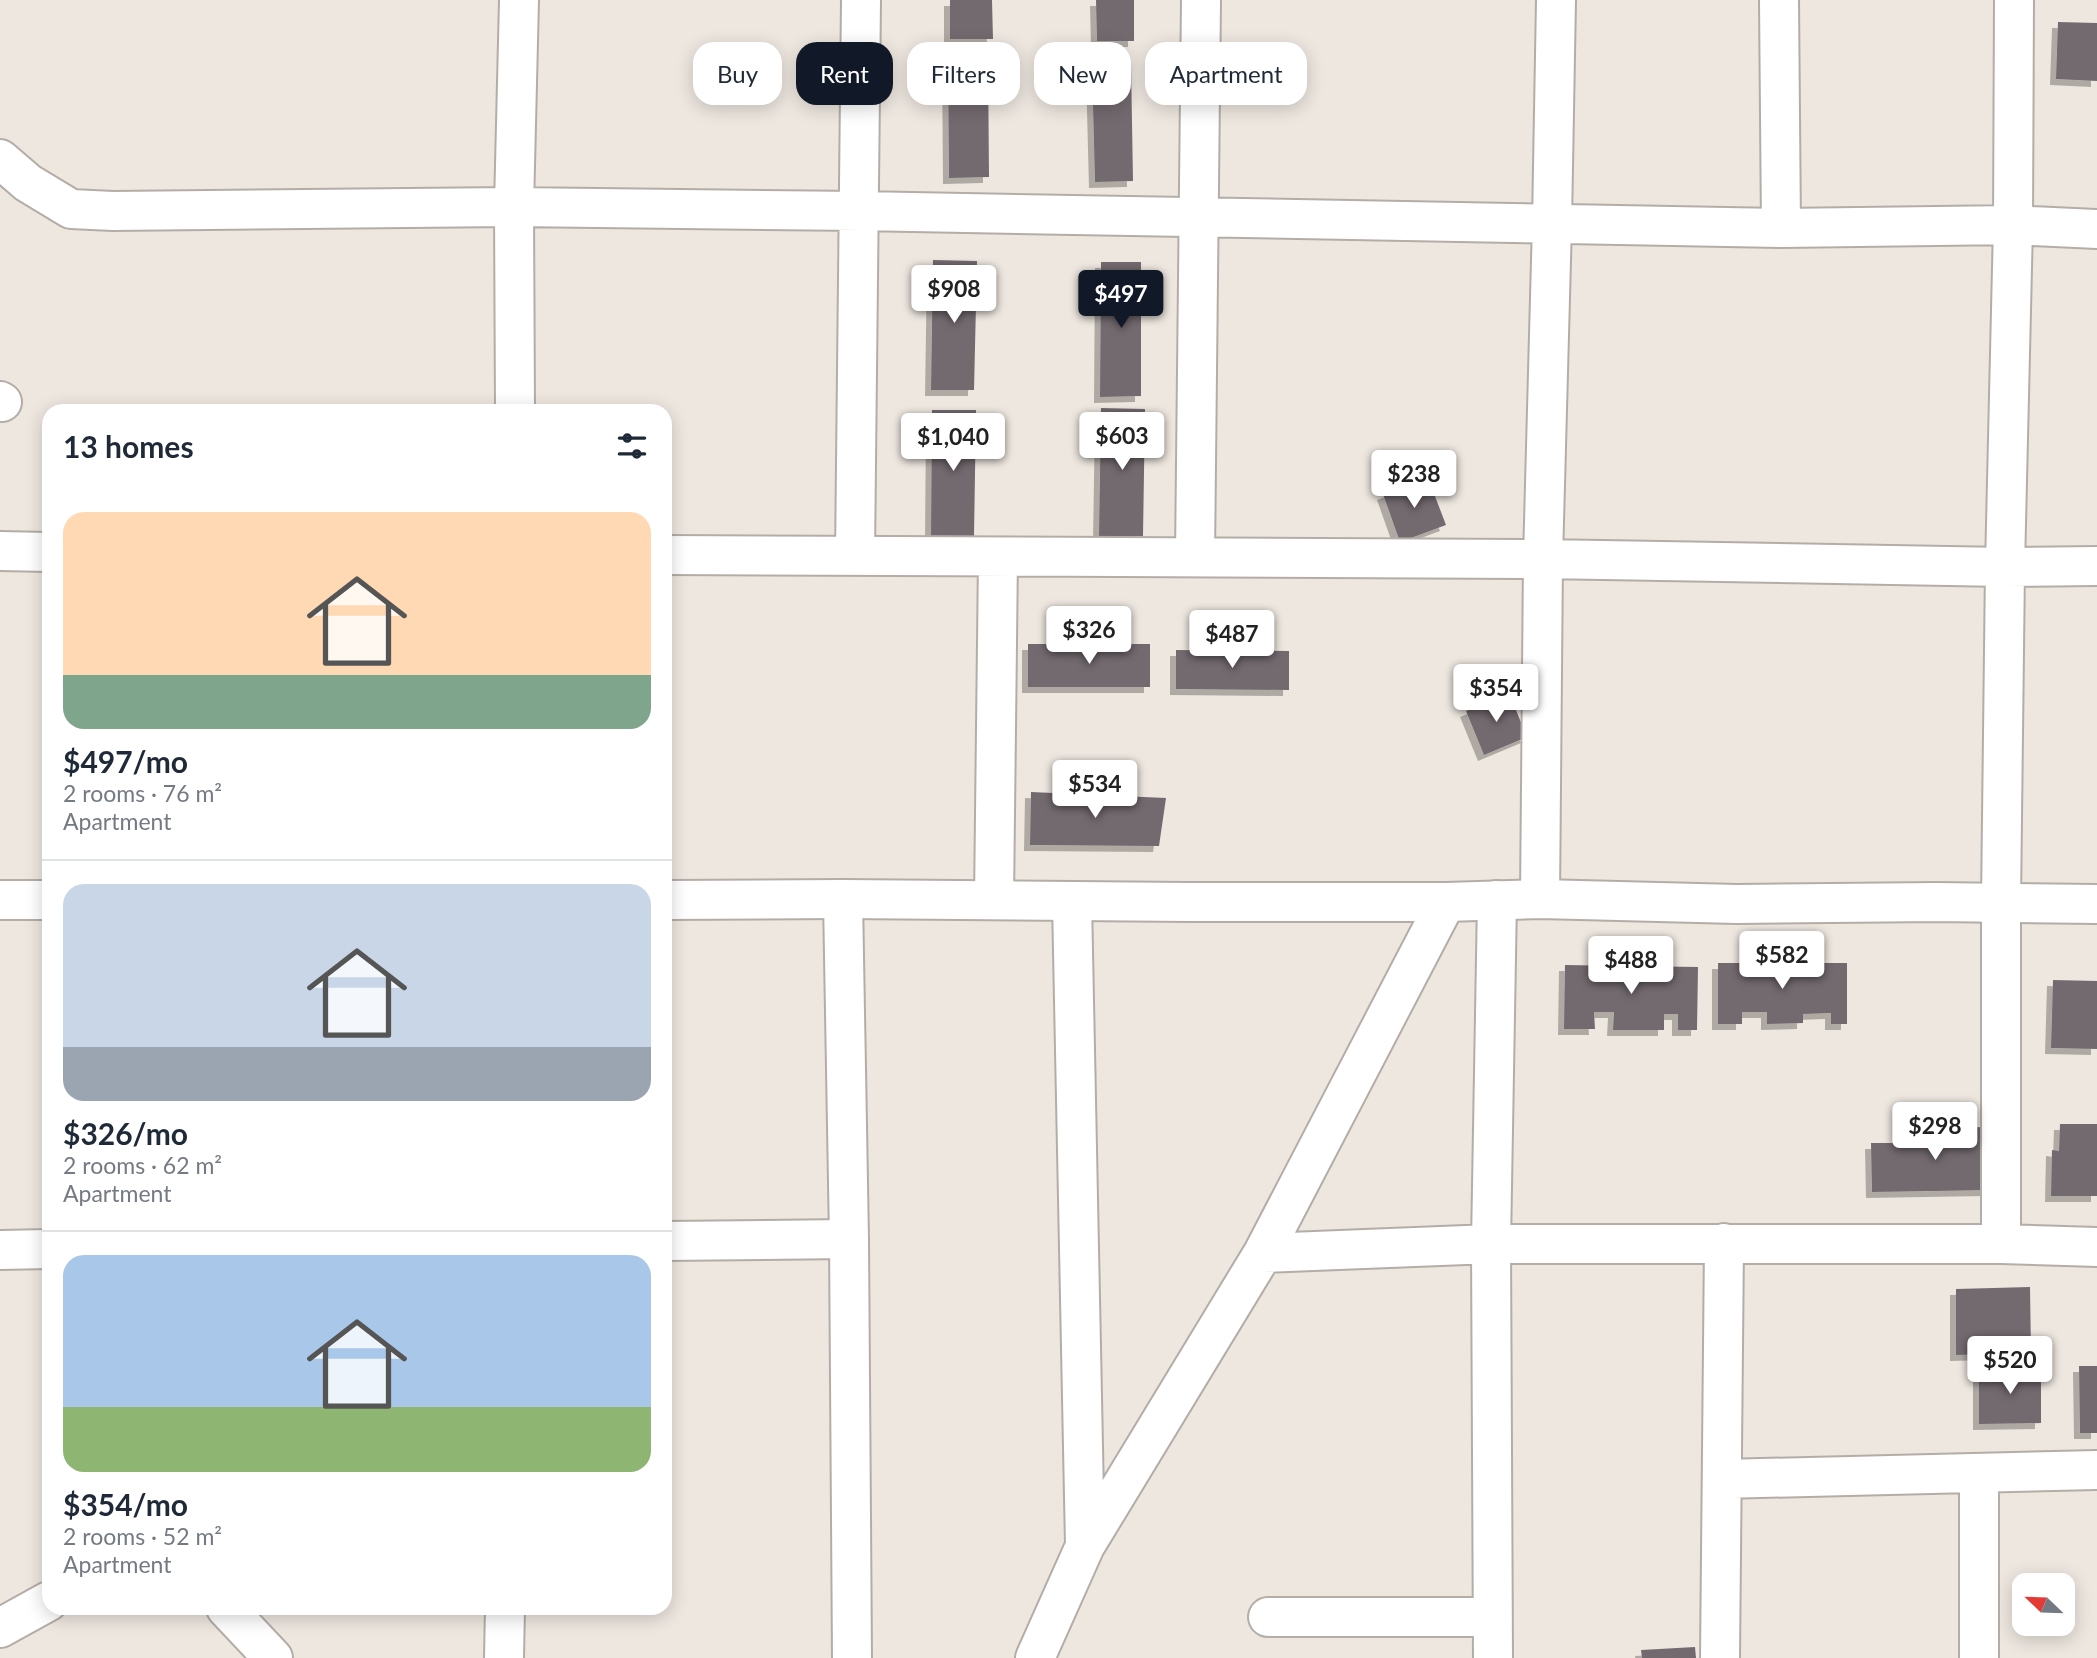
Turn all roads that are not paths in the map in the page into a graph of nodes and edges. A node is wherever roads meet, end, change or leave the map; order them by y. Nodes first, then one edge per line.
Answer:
1 (519, 0) edge
2 (861, 0) edge
3 (1201, 0) edge
4 (1556, 0) edge
5 (1779, 0) edge
6 (2014, 0) edge
7 (0, 159) edge
8 (514, 207) junction
9 (859, 211) junction
10 (1199, 217) junction
11 (1552, 223) junction
12 (2013, 225) junction
13 (1781, 228) junction
14 (2097, 229) edge
15 (514, 404) edge
16 (0, 551) edge
17 (42, 551) edge
18 (672, 555) edge
19 (855, 556) junction
20 (998, 557) junction
21 (1195, 557) junction
22 (1543, 559) junction
23 (2097, 566) edge
24 (2005, 567) junction
25 (844, 899) junction
26 (0, 900) edge
27 (672, 900) edge
28 (994, 900) junction
29 (1497, 900) junction
30 (1540, 900) junction
31 (42, 901) edge
32 (1072, 901) junction
33 (1446, 902) junction
34 (2001, 902) junction
35 (2097, 904) edge
36 (849, 1239) junction
37 (672, 1241) edge
38 (1724, 1243) junction
39 (1491, 1244) junction
40 (2001, 1244) junction
41 (2097, 1247) edge
42 (0, 1250) edge
43 (42, 1250) edge
44 (1263, 1253) junction
45 (2097, 1469) edge
46 (1979, 1473) junction
47 (1721, 1479) junction
48 (1085, 1546) junction
49 (42, 1605) edge
50 (233, 1615) edge
51 (505, 1615) edge
52 (1268, 1617) dead end
53 (1492, 1617) junction
54 (0, 1628) edge
55 (273, 1658) edge
56 (504, 1658) edge
57 (852, 1658) edge
58 (1035, 1658) edge
59 (1493, 1658) edge
60 (1720, 1658) edge
61 (1979, 1658) edge

1 - 8 street
2 - 9 street
3 - 10 street
4 - 11 street
5 - 13 street
6 - 12 street
7 - 8 street
8 - 9 street
8 - 15 street
9 - 10 street
9 - 19 street
10 - 11 street
10 - 21 street
11 - 13 street
11 - 22 street
12 - 13 street
12 - 14 street
12 - 24 street
16 - 17 street
18 - 19 street
19 - 20 street
20 - 21 street
20 - 28 street
21 - 22 street
22 - 24 street
22 - 30 street
23 - 24 street
24 - 34 street
25 - 27 street
25 - 28 street
25 - 36 street
26 - 31 street
28 - 32 street
29 - 30 street
29 - 33 street
29 - 39 street
30 - 34 street
32 - 33 street
32 - 48 street
33 - 44 street
34 - 35 street
34 - 40 street
36 - 37 street
36 - 57 street
38 - 39 street
38 - 40 street
38 - 47 street
39 - 44 street
39 - 53 street
40 - 41 street
42 - 43 street
44 - 48 street
45 - 46 street
46 - 47 street
46 - 61 street
47 - 60 street
48 - 58 street
49 - 54 street
50 - 55 street
51 - 56 street
52 - 53 street
53 - 59 street

